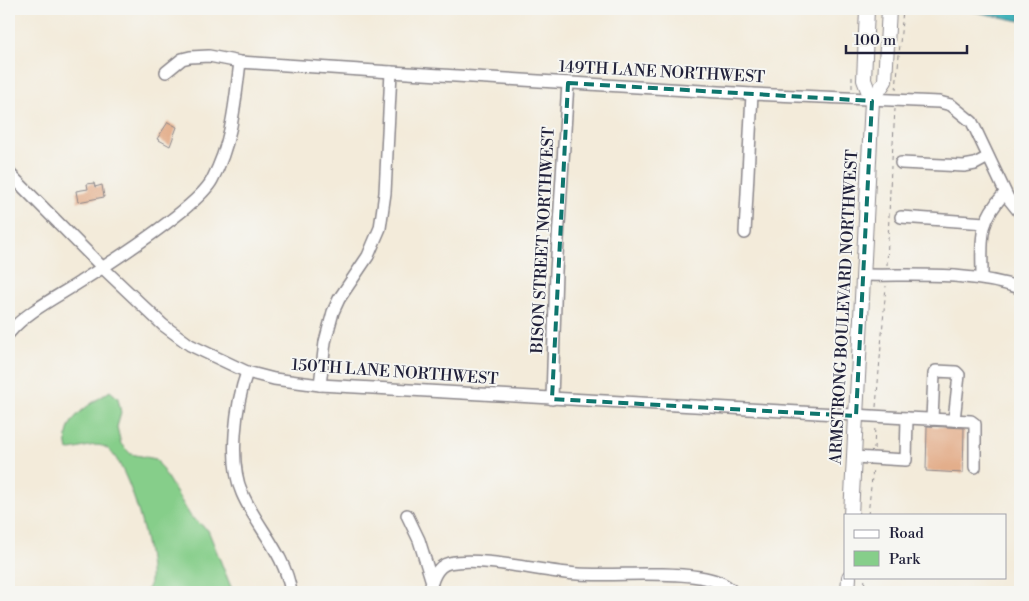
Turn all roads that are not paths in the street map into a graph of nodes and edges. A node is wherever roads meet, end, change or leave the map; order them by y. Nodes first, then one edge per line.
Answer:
1 (867, 9) edge
2 (889, 9) edge
3 (240, 62) junction
4 (166, 72) dead end
5 (391, 72) junction
6 (568, 83) junction
7 (752, 94) junction
8 (872, 101) junction
9 (988, 157) junction
10 (901, 164) dead end
11 (9, 173) edge
12 (1005, 193) junction
13 (1020, 213) edge
14 (901, 217) dead end
15 (985, 223) junction
16 (745, 233) dead end
17 (103, 268) junction
18 (863, 275) junction
19 (982, 278) junction
20 (1020, 288) edge
21 (9, 333) edge
22 (247, 372) junction
23 (320, 385) junction
24 (552, 399) junction
25 (856, 416) junction
26 (907, 418) junction
27 (932, 419) junction
28 (954, 420) junction
29 (854, 457) junction
30 (974, 467) dead end
31 (852, 514) edge
32 (407, 515) dead end
33 (849, 578) edge
34 (430, 587) edge
35 (291, 592) edge
36 (733, 592) edge
37 (848, 592) edge

1 - 8 main road, ARMSTRONG BOULEVARD NORTHWEST
2 - 8 main road, ARMSTRONG BOULEVARD NORTHWEST
3 - 4 street, 149TH LANE NORTHWEST
3 - 5 street, 149TH LANE NORTHWEST
3 - 17 street
5 - 6 street, 149TH LANE NORTHWEST
5 - 23 street
6 - 7 street, 149TH LANE NORTHWEST
6 - 24 street, BISON STREET NORTHWEST
7 - 8 street, 149TH LANE NORTHWEST
7 - 16 street
8 - 9 street, 149TH LANE NORTHWEST
8 - 18 main road, ARMSTRONG BOULEVARD NORTHWEST
9 - 10 street
9 - 12 street, 149TH LANE NORTHWEST
11 - 17 street, 150TH LANE NORTHWEST
12 - 13 street, 149TH LANE NORTHWEST
12 - 15 street
14 - 15 street
15 - 19 street
17 - 21 street
17 - 22 street, 150TH LANE NORTHWEST
18 - 19 street
18 - 25 main road, ARMSTRONG BOULEVARD NORTHWEST
19 - 20 street
22 - 23 street, 150TH LANE NORTHWEST
22 - 35 street
23 - 24 street, 150TH LANE NORTHWEST
24 - 25 street, 150TH LANE NORTHWEST
25 - 26 street, 150TH LANE NORTHWEST
25 - 29 main road, ARMSTRONG BOULEVARD NORTHWEST
26 - 27 street, 150TH LANE NORTHWEST
26 - 29 street
27 - 28 street, 150TH LANE NORTHWEST
27 - 28 street
28 - 30 street, 150TH LANE NORTHWEST
29 - 31 main road, ARMSTRONG BOULEVARD NORTHWEST
32 - 34 street
33 - 37 main road
34 - 36 street

